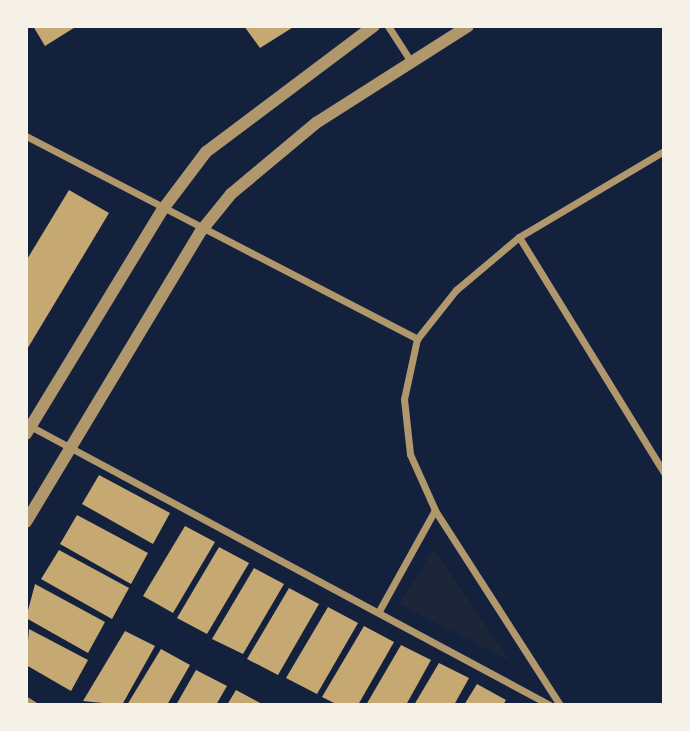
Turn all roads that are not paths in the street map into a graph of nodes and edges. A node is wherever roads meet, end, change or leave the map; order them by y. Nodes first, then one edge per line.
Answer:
1 (374, 26) edge
2 (388, 26) edge
3 (468, 26) edge
4 (410, 60) junction
5 (26, 136) edge
6 (664, 151) edge
7 (163, 209) junction
8 (201, 232) junction
9 (519, 237) junction
10 (417, 339) junction
11 (28, 428) edge
12 (69, 446) junction
13 (664, 473) edge
14 (435, 510) junction
15 (26, 522) edge
16 (379, 611) junction
17 (26, 700) edge
18 (34, 705) edge
19 (550, 705) edge
20 (560, 705) edge

1 - 7 street
2 - 4 street
3 - 4 street
4 - 8 street
5 - 7 street
6 - 9 street
7 - 8 street
7 - 11 street
8 - 10 street
8 - 12 street
9 - 10 street
9 - 13 street
10 - 14 street
11 - 12 street
12 - 15 street
12 - 16 street
14 - 16 street
14 - 20 street
16 - 19 street
17 - 18 street

